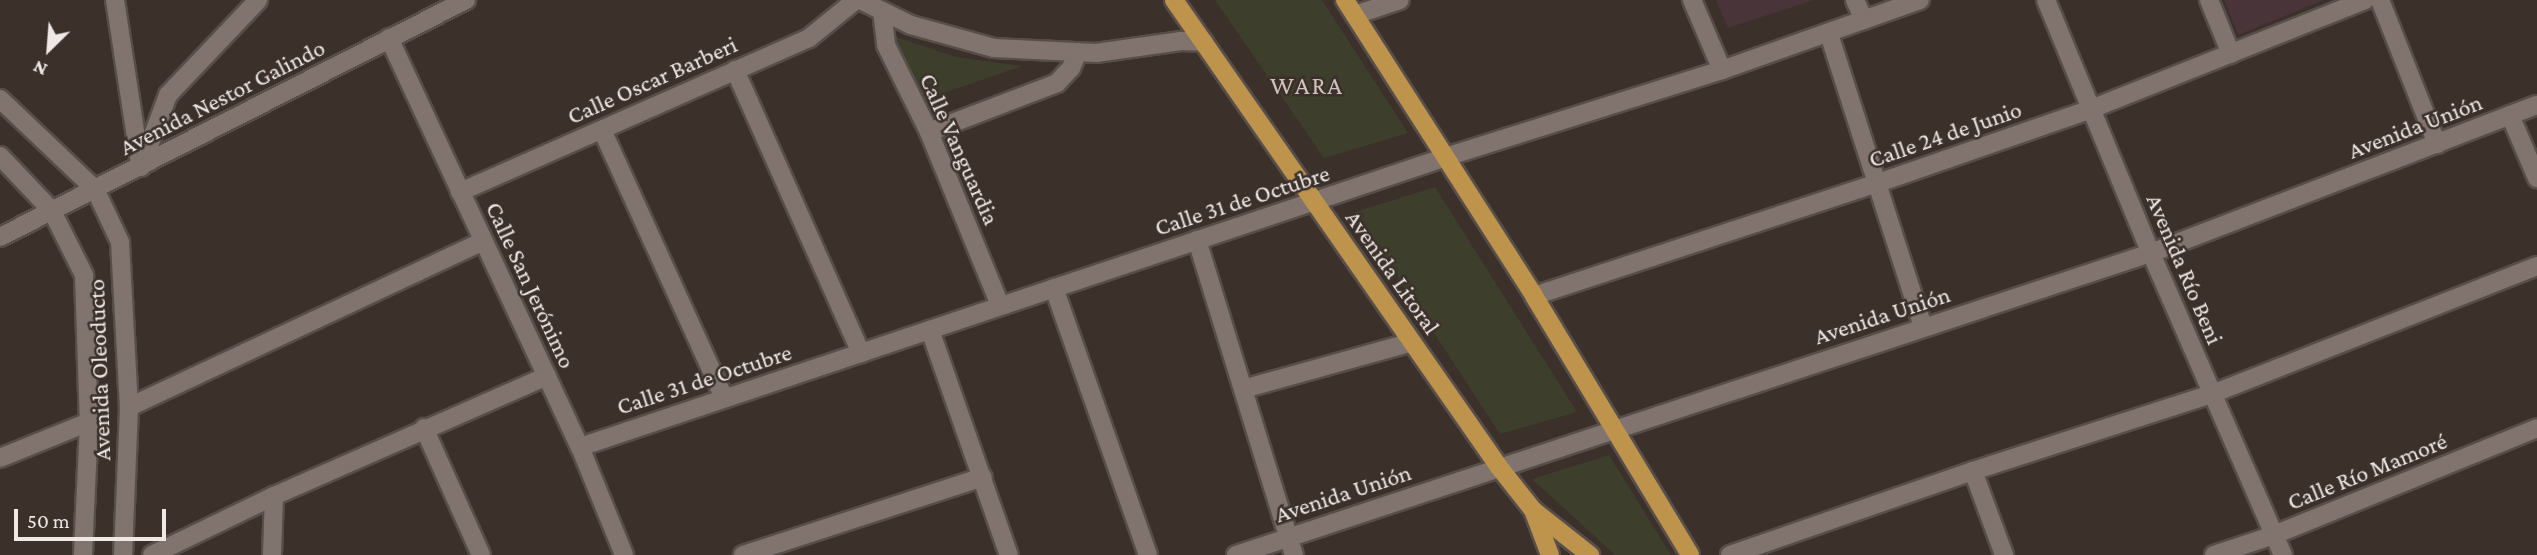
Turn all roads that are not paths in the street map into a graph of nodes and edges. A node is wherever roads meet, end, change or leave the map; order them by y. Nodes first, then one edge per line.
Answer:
1 (115, 0) edge
2 (258, 0) edge
3 (466, 0) edge
4 (858, 0) edge
5 (1174, 0) edge
6 (1400, 0) edge
7 (1692, 0) edge
8 (1856, 0) edge
9 (1920, 0) edge
10 (2046, 0) edge
11 (2209, 0) edge
12 (2365, 0) edge
13 (2380, 0) edge
14 (1350, 8) edge
15 (883, 11) junction
16 (1864, 20) junction
17 (1829, 34) junction
18 (389, 38) junction
19 (1204, 43) junction
20 (1078, 52) junction
21 (2231, 54) junction
22 (735, 70) junction
23 (1721, 70) junction
24 (0, 99) edge
25 (2537, 105) edge
26 (2091, 109) junction
27 (2511, 115) junction
28 (602, 130) junction
29 (929, 132) junction
30 (2437, 144) junction
31 (0, 156) edge
32 (1446, 157) junction
33 (141, 167) junction
34 (2537, 178) edge
35 (1875, 184) junction
36 (95, 189) junction
37 (460, 192) junction
38 (1315, 203) junction
39 (52, 211) junction
40 (0, 237) edge
41 (1197, 240) junction
42 (483, 242) junction
43 (2151, 253) junction
44 (2537, 266) edge
45 (1054, 288) junction
46 (1534, 296) junction
47 (1000, 305) junction
48 (1923, 327) junction
49 (930, 330) junction
50 (1412, 341) junction
51 (861, 353) junction
52 (547, 376) junction
53 (1243, 389) junction
54 (2212, 394) junction
55 (724, 398) junction
56 (129, 407) junction
57 (89, 422) junction
58 (424, 428) junction
59 (2537, 428) edge
60 (1614, 431) junction
61 (580, 447) junction
62 (0, 458) edge
63 (1499, 467) junction
64 (1973, 471) junction
65 (983, 477) junction
66 (274, 496) junction
67 (1534, 510) junction
68 (2274, 535) junction
69 (1288, 537) junction
70 (83, 555) edge
71 (123, 555) edge
72 (152, 555) edge
73 (272, 555) edge
74 (481, 555) edge
75 (624, 555) edge
76 (743, 555) edge
77 (1009, 555) edge
78 (1148, 555) edge
79 (1236, 555) edge
80 (1294, 555) edge
81 (1550, 555) edge
82 (1590, 555) edge
83 (1690, 555) edge
84 (1730, 555) edge
85 (2004, 555) edge
86 (2214, 555) edge
87 (2283, 555) edge

1 - 33 street
2 - 33 street
3 - 18 street, Avenida Nestor Galindo
4 - 15 street
4 - 22 street, Calle Oscar Barberi
5 - 19 main road, Avenida Litoral
6 - 14 street
7 - 23 street
8 - 16 street
9 - 16 street, Calle 31 de Octubre
10 - 26 street, Avenida Río Beni
11 - 21 street
12 - 21 street, Calle 24 de Junio
13 - 30 street
14 - 32 main road
15 - 20 street
15 - 29 street, Calle Vanguardia
16 - 17 street, Calle 31 de Octubre
17 - 23 street, Calle 31 de Octubre
17 - 35 street
18 - 33 street, Avenida Nestor Galindo
18 - 37 street, Calle San Jerónimo
19 - 20 street
19 - 38 main road, Avenida Litoral
20 - 29 street
21 - 26 street, Calle 24 de Junio
22 - 28 street, Calle Oscar Barberi
22 - 51 street
23 - 32 street, Calle 31 de Octubre
24 - 36 street
25 - 27 street, Avenida Unión
26 - 35 street, Calle 24 de Junio
26 - 43 street, Avenida Río Beni
27 - 30 street, Avenida Unión
27 - 34 street
28 - 37 street, Calle Oscar Barberi
28 - 55 street
29 - 47 street, Calle Vanguardia
30 - 43 street, Avenida Unión
31 - 39 street, Avenida Oleoducto
32 - 38 street, Calle 31 de Octubre
32 - 46 main road
33 - 36 street, Avenida Nestor Galindo
35 - 46 street, Calle 24 de Junio
35 - 48 street
36 - 39 street, Avenida Nestor Galindo
36 - 56 street, Avenida Oleoducto
37 - 42 street, Calle San Jerónimo
38 - 41 street, Calle 31 de Octubre
38 - 50 main road, Avenida Litoral
39 - 40 street, Avenida Nestor Galindo
39 - 57 street, Avenida Oleoducto
41 - 45 street, Calle 31 de Octubre
41 - 53 street
42 - 52 street, Calle San Jerónimo
42 - 56 street
43 - 48 street, Avenida Unión
43 - 54 street, Avenida Río Beni
44 - 54 street
45 - 47 street, Calle 31 de Octubre
45 - 78 street
46 - 60 main road
47 - 49 street, Calle 31 de Octubre
48 - 60 street, Avenida Unión
49 - 51 street, Calle 31 de Octubre
49 - 65 street
50 - 53 street
50 - 63 main road, Avenida Litoral
51 - 55 street, Calle 31 de Octubre
52 - 58 street
52 - 61 street, Calle San Jerónimo
53 - 69 street
54 - 64 street
54 - 68 street, Avenida Río Beni
55 - 61 street, Calle 31 de Octubre
56 - 71 street, Avenida Oleoducto
57 - 62 street
57 - 70 street, Avenida Oleoducto
58 - 66 street
58 - 74 street
59 - 68 street, Calle Río Mamoré
60 - 63 street, Avenida Unión
60 - 83 main road
61 - 75 street, Calle San Jerónimo
63 - 67 main road, Avenida Litoral
63 - 69 street, Avenida Unión
64 - 84 street
64 - 85 street
65 - 76 street
65 - 77 street
66 - 72 street
66 - 73 street
67 - 81 main road
67 - 82 main road, Avenida Litoral
68 - 86 street, Calle Río Mamoré
68 - 87 street, Avenida Río Beni
69 - 79 street, Avenida Unión
69 - 80 street

